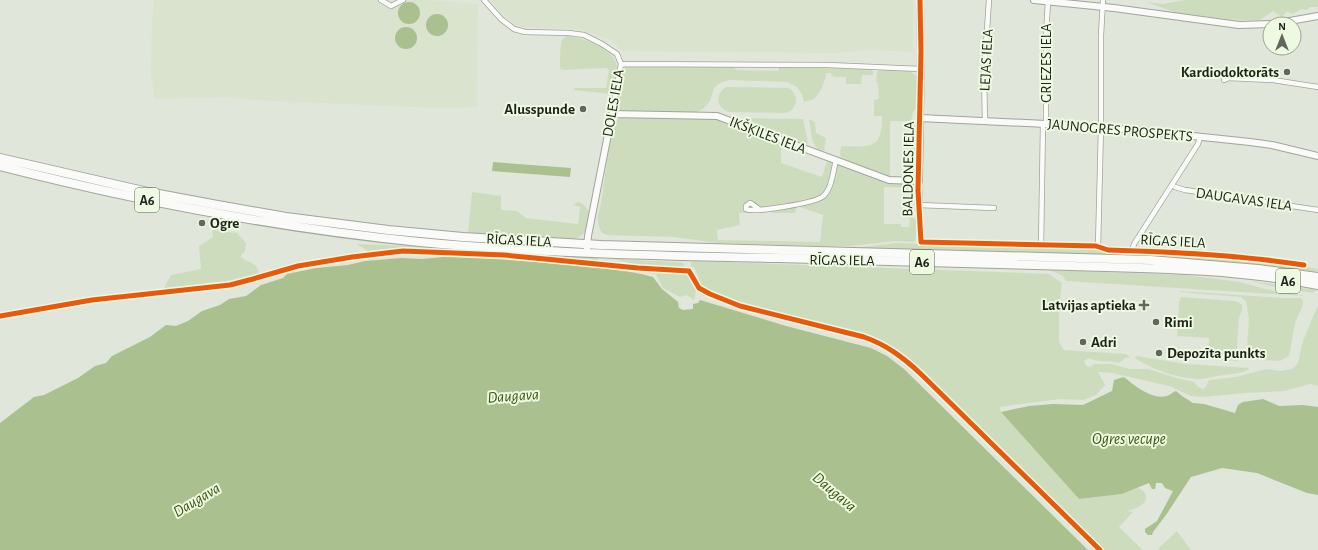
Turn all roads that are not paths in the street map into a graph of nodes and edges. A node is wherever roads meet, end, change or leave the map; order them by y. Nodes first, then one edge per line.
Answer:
1 (381, 0) edge
2 (403, 0) edge
3 (484, 0) edge
4 (920, 0) edge
5 (988, 0) edge
6 (1034, 0) edge
7 (1103, 0) edge
8 (1048, 2) junction
9 (1102, 7) junction
10 (1318, 16) edge
11 (621, 64) junction
12 (921, 69) junction
13 (1224, 80) dead end
14 (1318, 87) edge
15 (612, 114) junction
16 (920, 118) junction
17 (984, 121) junction
18 (1045, 124) junction
19 (1101, 127) junction
20 (1200, 137) junction
21 (1318, 156) edge
22 (0, 158) edge
23 (836, 160) junction
24 (0, 166) edge
25 (918, 180) junction
26 (1172, 184) junction
27 (919, 205) junction
28 (994, 208) dead end
29 (760, 210) dead end
30 (1318, 210) edge
31 (462, 241) junction
32 (588, 244) junction
33 (1041, 246) junction
34 (1098, 247) junction
35 (1132, 250) junction
36 (587, 253) junction
37 (352, 257) dead end
38 (1304, 265) dead end
39 (1318, 277) edge
40 (1318, 285) edge
41 (0, 316) edge

1 - 2 street
3 - 11 street, DOLES IELA
4 - 12 street, BALDONES IELA
5 - 17 street, LEJAS IELA
6 - 8 street
7 - 9 street
8 - 9 street
8 - 18 street, GRIEZES IELA
9 - 10 street
9 - 19 street
11 - 12 street
11 - 15 street, DOLES IELA
12 - 16 street, BALDONES IELA
13 - 14 street
15 - 23 street, IKŠĶILES IELA
15 - 32 street, DOLES IELA
16 - 17 street, JAUNOGRES PROSPEKTS
16 - 25 street, BALDONES IELA
17 - 18 street, JAUNOGRES PROSPEKTS
18 - 19 street, JAUNOGRES PROSPEKTS
18 - 33 street, GRIEZES IELA
19 - 20 street, JAUNOGRES PROSPEKTS
19 - 34 street
20 - 21 street, JAUNOGRES PROSPEKTS
20 - 26 street
22 - 31 highway, A6
23 - 25 street, IKŠĶILES IELA
23 - 29 street
24 - 31 highway, A6
25 - 27 street, BALDONES IELA
26 - 30 street, DAUGAVAS IELA
26 - 35 street
27 - 28 street
27 - 33 street, BALDONES IELA
31 - 32 highway, RĪGAS IELA / A6
31 - 36 highway, RĪGAS IELA / A6
32 - 36 street, DOLES IELA
32 - 39 highway, RĪGAS IELA / A6
33 - 34 street, RĪGAS IELA
34 - 35 street, RĪGAS IELA
35 - 38 street, RĪGAS IELA
36 - 40 highway, RĪGAS IELA / A6
37 - 41 street

